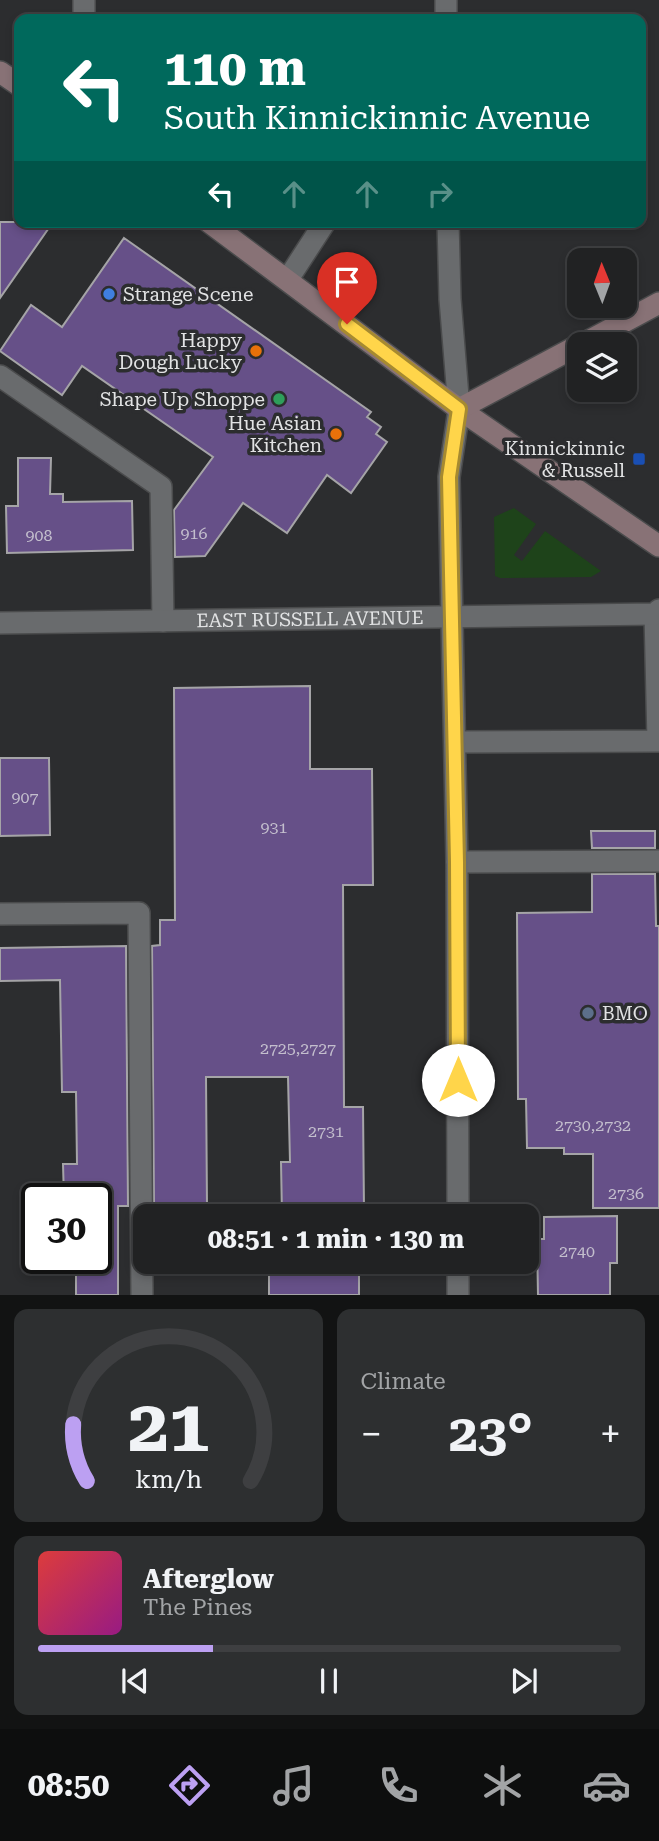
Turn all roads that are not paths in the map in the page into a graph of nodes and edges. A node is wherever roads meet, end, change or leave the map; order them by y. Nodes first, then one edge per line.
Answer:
1 (217, 228) edge
2 (321, 228) edge
3 (448, 228) edge
4 (288, 279) junction
5 (659, 303) edge
6 (604, 332) edge
7 (567, 352) edge
8 (0, 376) edge
9 (459, 409) junction
10 (659, 546) edge
11 (657, 612) edge
12 (453, 619) junction
13 (163, 621) junction
14 (0, 623) edge
15 (454, 742) junction
16 (659, 861) edge
17 (457, 862) junction
18 (0, 914) edge
19 (458, 1204) edge
20 (458, 1274) edge
21 (142, 1295) edge
22 (458, 1295) edge

1 - 4 main road
2 - 4 street
3 - 9 street
4 - 9 main road
5 - 6 main road
7 - 9 main road
8 - 13 street
9 - 10 main road
9 - 12 street
11 - 12 street, EAST RUSSELL AVENUE
11 - 15 street
12 - 13 street, EAST RUSSELL AVENUE
12 - 15 street
13 - 14 street, EAST RUSSELL AVENUE
15 - 17 street
16 - 17 street
17 - 19 street
18 - 21 street
20 - 22 street

